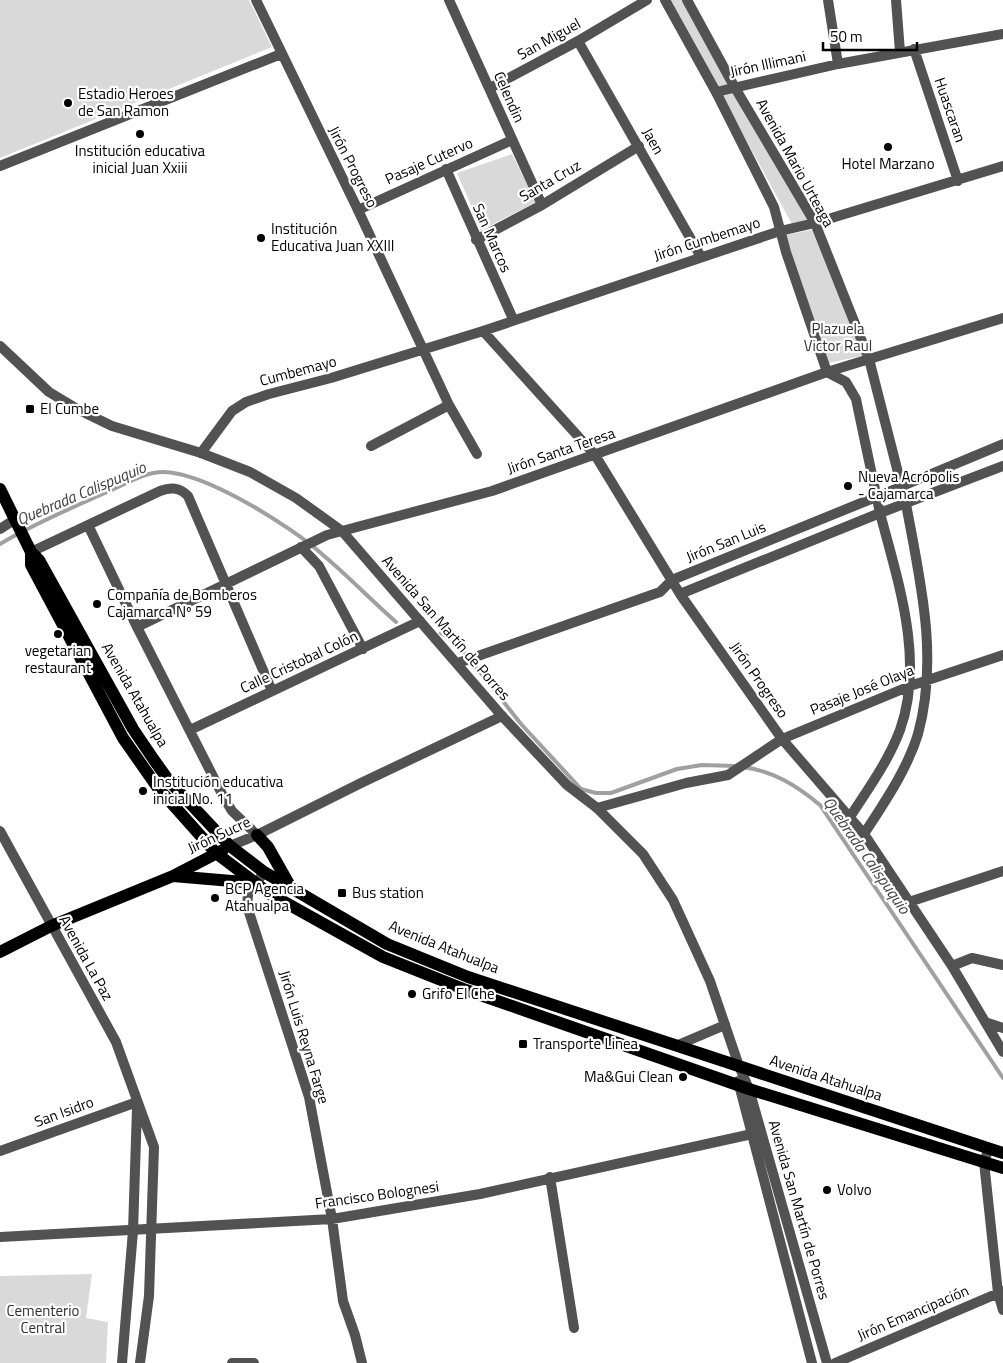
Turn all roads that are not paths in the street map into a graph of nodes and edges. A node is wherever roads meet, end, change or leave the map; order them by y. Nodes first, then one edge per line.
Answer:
1 (256, 0) edge
2 (449, 0) edge
3 (647, 0) edge
4 (665, 0) edge
5 (687, 0) edge
6 (828, 0) edge
7 (896, 0) edge
8 (1003, 34) edge
9 (578, 41) junction
10 (914, 49) junction
11 (900, 52) junction
12 (281, 54) junction
13 (838, 64) junction
14 (734, 86) junction
15 (490, 88) junction
16 (716, 92) junction
17 (512, 140) junction
18 (638, 146) junction
19 (0, 166) edge
20 (1003, 166) edge
21 (446, 169) junction
22 (958, 181) junction
23 (542, 205) junction
24 (358, 210) junction
25 (815, 223) junction
26 (780, 231) junction
27 (476, 240) junction
28 (701, 257) junction
29 (1003, 318) edge
30 (513, 319) junction
31 (483, 331) junction
32 (0, 346) edge
33 (423, 350) junction
34 (869, 360) junction
35 (827, 372) junction
36 (449, 405) junction
37 (1003, 444) edge
38 (371, 446) dead end
39 (201, 453) junction
40 (477, 454) dead end
41 (595, 455) junction
42 (1003, 466) edge
43 (902, 486) junction
44 (0, 489) edge
45 (876, 497) junction
46 (906, 504) junction
47 (880, 512) junction
48 (15, 522) junction
49 (88, 525) junction
50 (0, 529) edge
51 (342, 531) junction
52 (301, 547) junction
53 (31, 552) junction
54 (672, 580) junction
55 (226, 585) junction
56 (680, 594) junction
57 (420, 621) junction
58 (137, 627) junction
59 (363, 649) junction
60 (1003, 655) edge
61 (461, 661) junction
62 (928, 680) junction
63 (910, 686) junction
64 (272, 691) junction
65 (502, 716) junction
66 (190, 730) junction
67 (782, 739) junction
68 (597, 808) junction
69 (850, 817) junction
70 (0, 832) edge
71 (864, 834) junction
72 (257, 835) junction
73 (230, 846) junction
74 (216, 853) junction
75 (1003, 871) edge
76 (264, 872) junction
77 (173, 876) junction
78 (255, 884) junction
79 (290, 886) junction
80 (909, 902) junction
81 (51, 926) junction
82 (0, 952) edge
83 (1003, 965) edge
84 (952, 966) junction
85 (984, 1022) junction
86 (725, 1026) junction
87 (1003, 1028) edge
88 (678, 1045) junction
89 (1003, 1052) edge
90 (739, 1066) junction
91 (744, 1087) junction
92 (137, 1102) junction
93 (752, 1134) junction
94 (989, 1148) junction
95 (0, 1151) edge
96 (1003, 1152) edge
97 (984, 1162) junction
98 (1003, 1168) edge
99 (550, 1177) junction
100 (332, 1219) junction
101 (152, 1229) junction
102 (133, 1231) junction
103 (0, 1237) edge
104 (1000, 1292) edge
105 (1003, 1310) edge
106 (574, 1328) dead end
107 (122, 1363) edge
108 (140, 1363) edge
109 (232, 1363) edge
110 (254, 1363) edge
111 (362, 1363) edge
112 (812, 1363) edge
113 (827, 1363) edge
114 (835, 1363) edge

1 - 12 street, Jirón Progreso
2 - 15 street, Celendin
3 - 9 street, San Miguel
4 - 16 street
5 - 14 street, Avenida Mario Urteaga
6 - 13 street
7 - 11 street
8 - 10 street, Jirón Illimani
9 - 15 street, San Miguel
9 - 18 street, Jaen
10 - 11 street, Jirón Illimani
10 - 22 street, Huascaran
11 - 13 street, Jirón Illimani
12 - 19 street
12 - 24 street, Jirón Progreso
13 - 14 street, Jirón Illimani
14 - 16 street, Jirón Illimani
14 - 25 street, Avenida Mario Urteaga
15 - 17 street, Celendin
16 - 26 street
17 - 21 street, Pasaje Cutervo
17 - 23 street, Celendin
18 - 23 street, Santa Cruz
18 - 28 street, Jaen
20 - 22 street, Jirón Cumbemayo
21 - 24 street, Pasaje Cutervo
21 - 27 street, San Marcos
22 - 25 street, Jirón Cumbemayo
23 - 27 street, Santa Cruz
24 - 33 street, Jirón Progreso
25 - 26 street, Jirón Cumbemayo
25 - 34 street, Avenida Mario Urteaga
26 - 28 street, Jirón Cumbemayo
26 - 35 street
27 - 30 street, San Marcos
28 - 30 street, Jirón Cumbemayo
29 - 34 street, Jirón Santa Teresa
30 - 31 street, Jirón Cumbemayo
31 - 33 street, Jirón Cumbemayo
31 - 41 street, Jirón Progreso
32 - 39 street, Avenida San Martín de Porres
33 - 36 street, Jirón Progreso
33 - 39 street, Cumbemayo
34 - 35 street, Jirón Santa Teresa
34 - 43 street, Avenida Mario Urteaga
35 - 41 street, Jirón Santa Teresa
35 - 45 street
36 - 38 street
36 - 40 street, Jirón Progreso
37 - 43 street, Jirón San Luis
39 - 51 street, Avenida San Martín de Porres
41 - 51 street, Jirón Santa Teresa
41 - 54 street, Jirón Progreso
42 - 46 street, Jirón San Luis
43 - 45 street, Jirón San Luis
43 - 46 street, Avenida Mario Urteaga
44 - 48 main road, Avenida Atahualpa
45 - 47 street
45 - 54 street, Jirón San Luis
46 - 47 street, Jirón San Luis
46 - 62 street, Avenida Mario Urteaga
47 - 56 street, Jirón San Luis
47 - 63 street
48 - 50 street
48 - 53 main road, Avenida Atahualpa
49 - 53 street
49 - 55 street
49 - 58 street, Avenida Atahualpa
51 - 52 street, Jirón Santa Teresa
51 - 57 street, Avenida San Martín de Porres
52 - 55 street, Jirón Santa Teresa
52 - 59 street
53 - 73 main road, Avenida Atahualpa
53 - 74 main road, Avenida Atahualpa
54 - 56 street, Jirón Progreso
54 - 61 street, Jirón San Luis
55 - 58 street, Jirón Santa Teresa
55 - 64 street
56 - 67 street, Jirón Progreso
57 - 59 street, Calle Cristobal Colón
57 - 61 street, Avenida San Martín de Porres
58 - 66 street, Avenida Atahualpa
59 - 64 street, Calle Cristobal Colón
60 - 62 street, Pasaje José Olaya
61 - 65 street, Avenida San Martín de Porres
62 - 63 street, Pasaje José Olaya
62 - 71 street, Avenida Mario Urteaga
63 - 67 street, Pasaje José Olaya
63 - 69 street
64 - 66 street, Calle Cristobal Colón
65 - 68 street, Avenida San Martín de Porres
65 - 72 street, Jirón Sucre
66 - 72 street, Avenida Atahualpa
67 - 68 street, Pasaje José Olaya
67 - 69 street, Jirón Progreso
68 - 86 street, Avenida San Martín de Porres
69 - 71 street, Jirón Progreso
70 - 81 street, Avenida La Paz
71 - 80 street, Jirón Progreso
72 - 73 street, Jirón Sucre
72 - 79 main road
73 - 74 main road, Jirón Sucre
73 - 76 main road, Avenida Atahualpa
74 - 77 main road, Jirón Sucre
74 - 78 main road, Avenida Atahualpa
75 - 80 street
76 - 78 street, Jirón Luis Reyna Farge
76 - 79 main road, Avenida Atahualpa
77 - 78 main road
77 - 81 main road, Jirón Sucre
78 - 91 main road, Avenida Atahualpa
78 - 100 street, Jirón Luis Reyna Farge
79 - 88 main road, Avenida Atahualpa
80 - 84 street, Jirón Progreso
81 - 82 main road, Jirón Sucre
81 - 92 street, Avenida La Paz
83 - 84 street
84 - 85 street, Jirón Progreso
85 - 87 street
85 - 89 street, Jirón Progreso
86 - 88 street
86 - 90 street, Avenida San Martín de Porres
88 - 90 main road, Avenida Atahualpa
90 - 91 street, Avenida San Martín de Porres
90 - 94 main road, Avenida Atahualpa
91 - 93 street, Avenida San Martín de Porres
91 - 97 main road, Avenida Atahualpa
91 - 113 street, Avenida San Martín de Porres
92 - 95 street, San Isidro
92 - 101 street, Avenida La Paz
92 - 102 street, Avenida La Paz
93 - 99 street, Francisco Bolognesi
93 - 112 street, Avenida San Martín de Porres
94 - 96 main road, Avenida Atahualpa
94 - 97 street
97 - 98 main road, Avenida Atahualpa
97 - 104 street
99 - 100 street, Francisco Bolognesi
99 - 106 street
100 - 101 street, Francisco Bolognesi
100 - 111 street, Jirón Luis Reyna Farge
101 - 102 street, Francisco Bolognesi
101 - 108 street, Avenida La Paz
102 - 103 street, Francisco Bolognesi
102 - 107 street, Avenida La Paz
104 - 105 street
104 - 114 street, Jirón Emancipación
109 - 110 street

